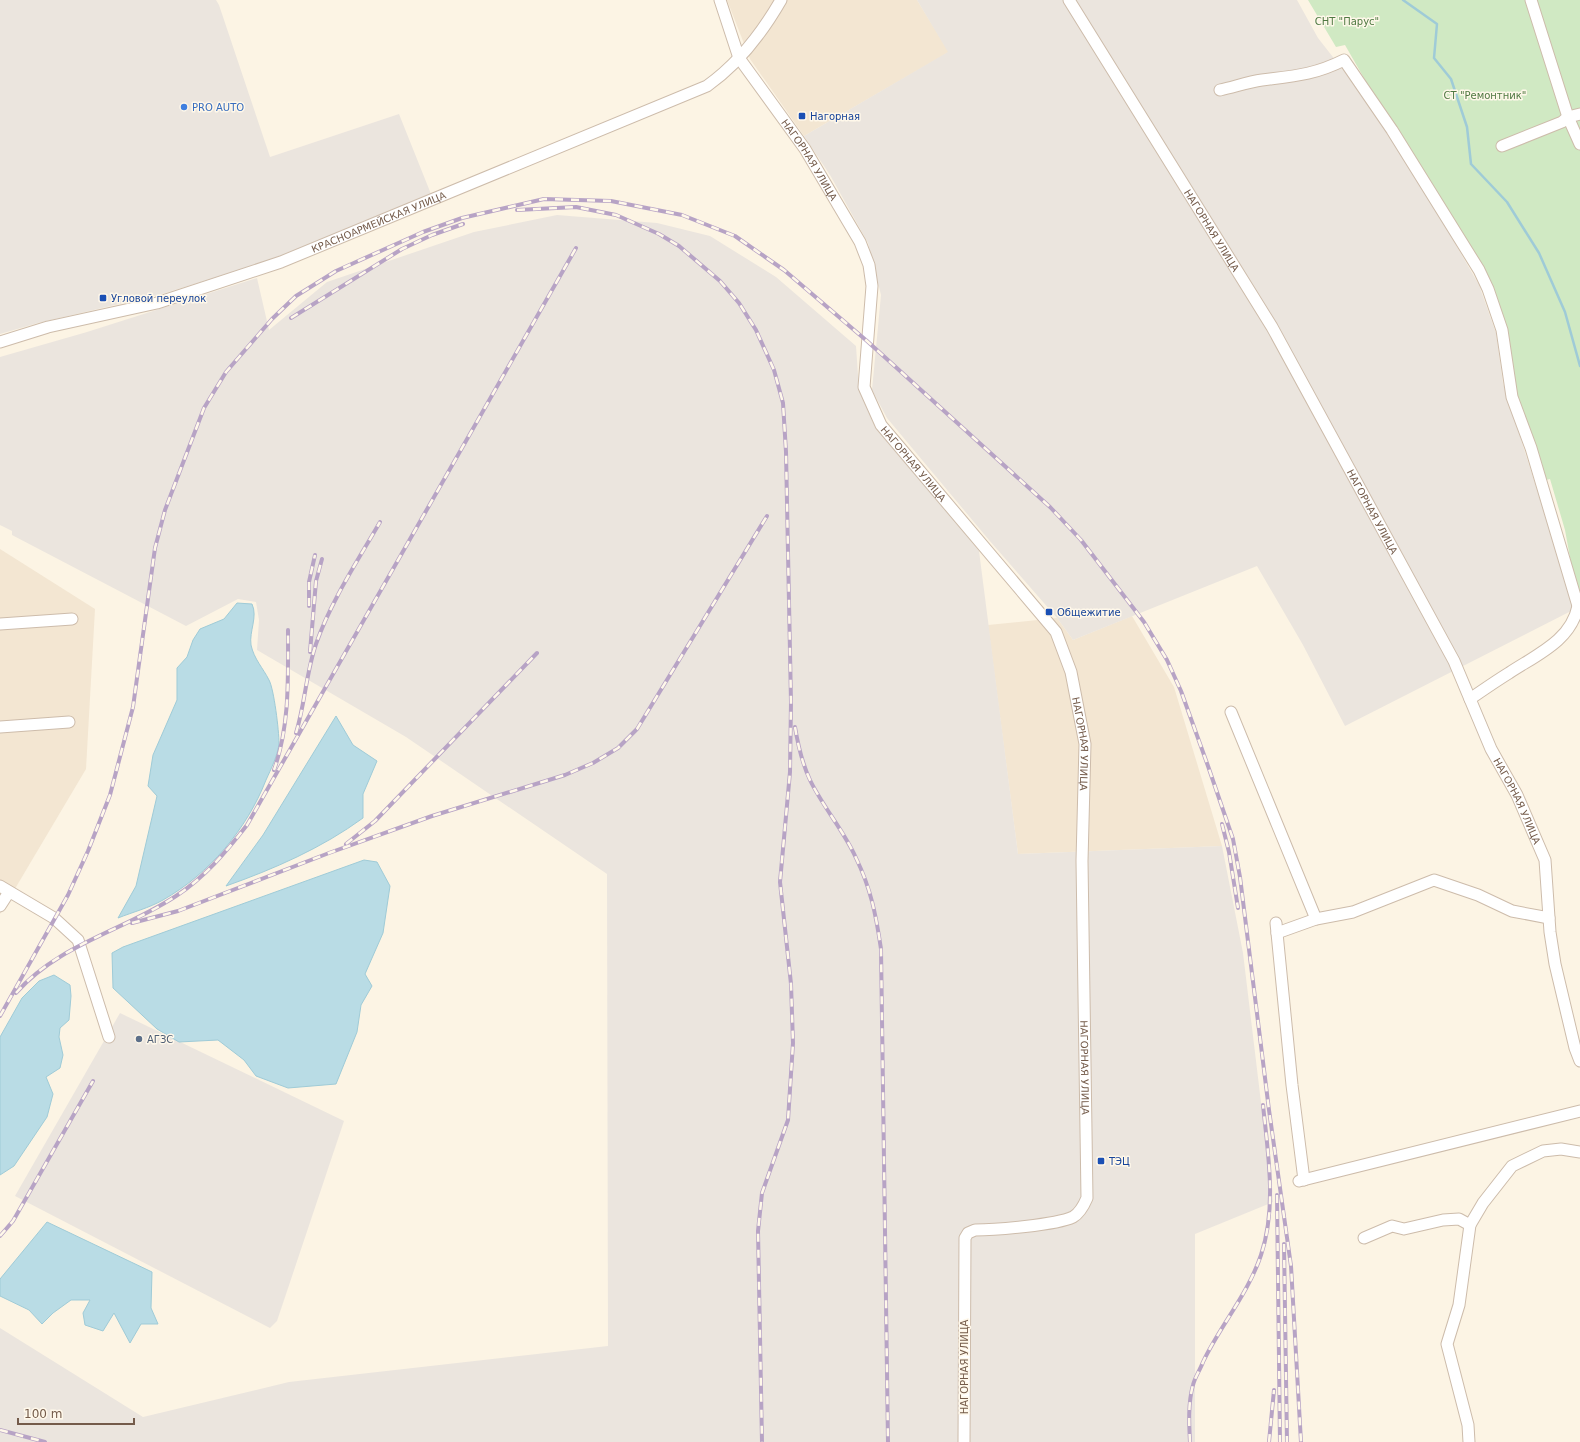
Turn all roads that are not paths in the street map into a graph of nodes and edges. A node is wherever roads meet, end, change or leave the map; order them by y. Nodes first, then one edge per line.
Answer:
1 (720, 0) edge
2 (781, 0) edge
3 (1070, 0) edge
4 (1531, 0) edge
5 (739, 58) junction
6 (1220, 90) dead end
7 (1580, 114) edge
8 (1568, 117) junction
9 (1580, 144) edge
10 (1502, 146) dead end
11 (0, 342) edge
12 (1579, 606) edge
13 (72, 619) dead end
14 (0, 624) edge
15 (1470, 699) junction
16 (1231, 712) dead end
17 (69, 722) dead end
18 (0, 727) edge
19 (5, 889) edge
20 (0, 906) edge
21 (1549, 918) junction
22 (1316, 919) junction
23 (109, 1037) dead end
24 (1580, 1061) edge
25 (1580, 1111) edge
26 (1580, 1152) edge
27 (1470, 1225) junction
28 (1364, 1238) dead end
29 (964, 1442) edge
30 (1470, 1442) edge

1 - 5 street, НАГОРНАЯ УЛИЦА
2 - 5 street
3 - 15 street, НАГОРНАЯ УЛИЦА
4 - 8 street
5 - 11 street, КРАСНОАРМЕЙСКАЯ УЛИЦА
5 - 29 street, НАГОРНАЯ УЛИЦА
6 - 12 street
7 - 8 street
8 - 9 street
8 - 10 street
12 - 15 street
13 - 14 street
15 - 21 street, НАГОРНАЯ УЛИЦА
16 - 22 street
17 - 18 street
19 - 20 street
19 - 23 street
21 - 22 street
21 - 24 street, НАГОРНАЯ УЛИЦА
22 - 25 street
26 - 27 street
27 - 28 street
27 - 30 street

